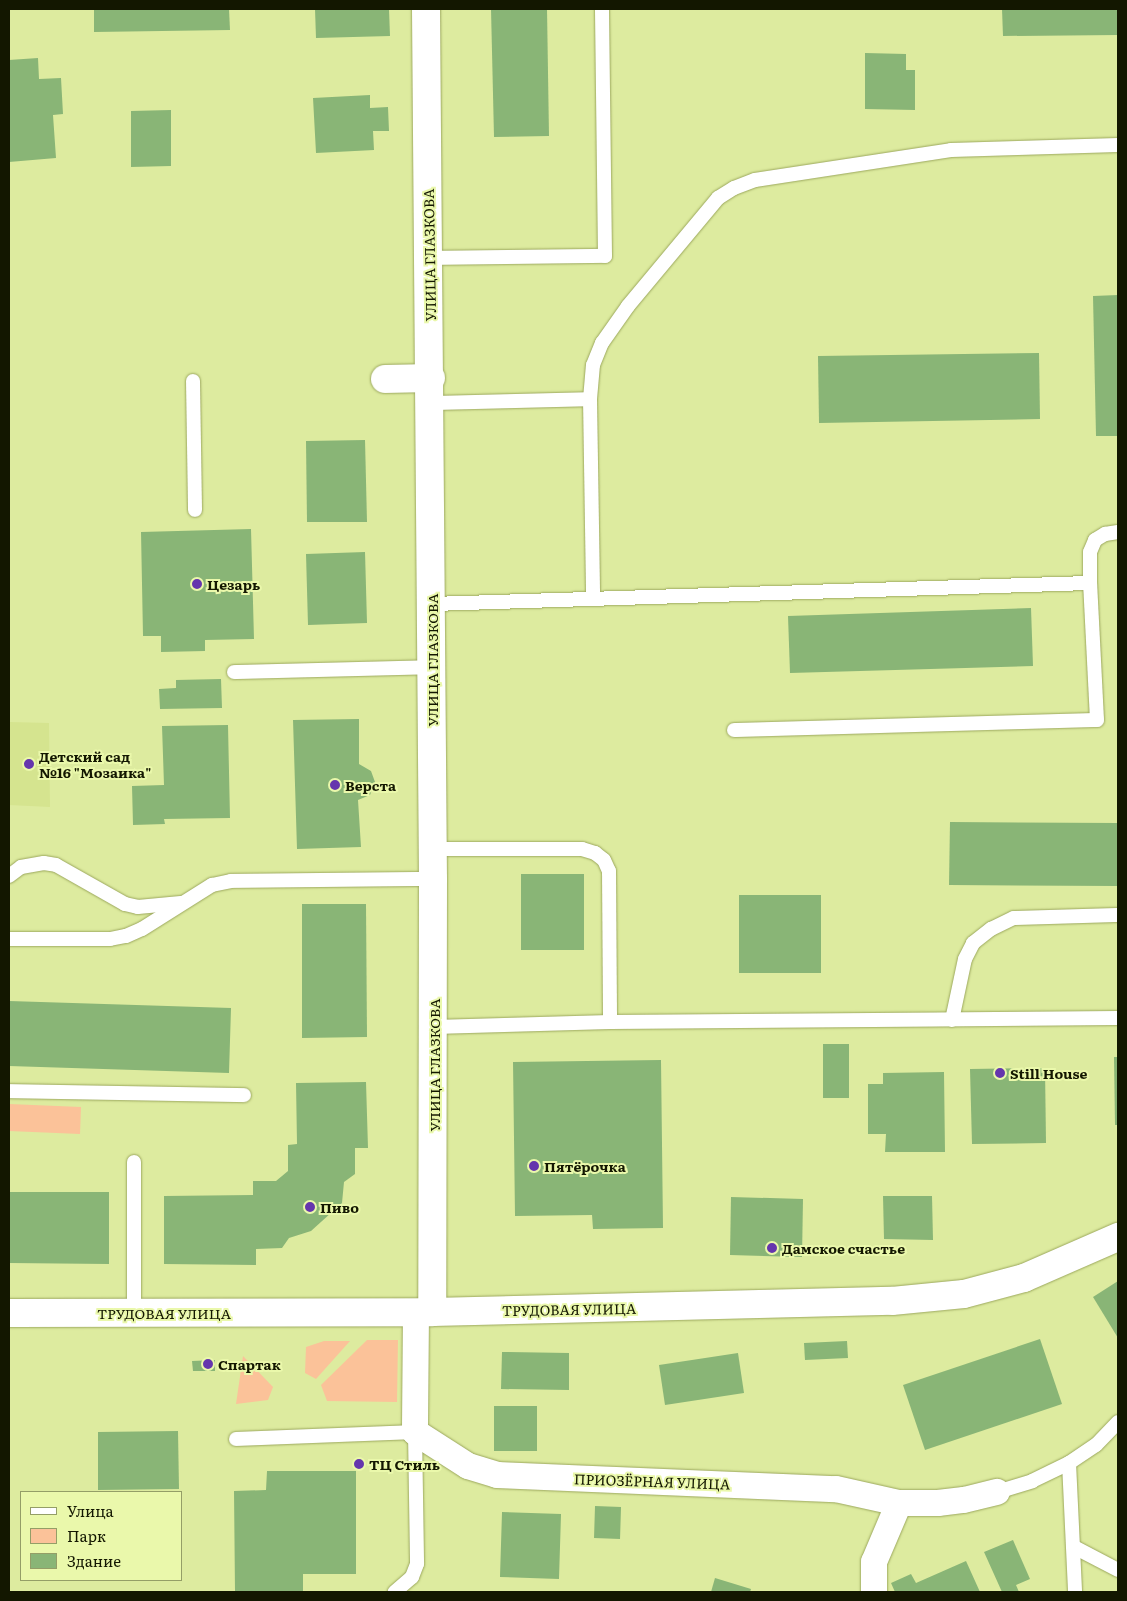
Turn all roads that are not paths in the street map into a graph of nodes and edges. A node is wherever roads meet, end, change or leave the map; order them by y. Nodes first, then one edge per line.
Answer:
1 (426, 9) edge
2 (602, 9) edge
3 (1118, 145) edge
4 (430, 258) junction
5 (385, 379) dead end
6 (193, 381) dead end
7 (431, 391) junction
8 (590, 399) junction
9 (196, 510) dead end
10 (1118, 532) edge
11 (1090, 583) junction
12 (593, 598) junction
13 (432, 604) junction
14 (432, 667) junction
15 (234, 672) dead end
16 (734, 730) dead end
17 (433, 849) junction
18 (9, 876) edge
19 (433, 879) junction
20 (184, 903) junction
21 (1118, 915) edge
22 (9, 939) edge
23 (1118, 1018) edge
24 (952, 1020) junction
25 (610, 1022) junction
26 (434, 1027) junction
27 (9, 1091) edge
28 (244, 1095) dead end
29 (134, 1162) dead end
30 (1118, 1237) edge
31 (424, 1312) junction
32 (9, 1313) edge
33 (134, 1313) junction
34 (1118, 1422) edge
35 (415, 1432) junction
36 (236, 1439) dead end
37 (1069, 1463) junction
38 (997, 1492) joint
39 (899, 1503) junction
40 (1074, 1547) junction
41 (1118, 1570) edge
42 (395, 1592) edge
43 (874, 1592) edge
44 (1075, 1592) edge

1 - 4 street, УЛИЦА ГЛАЗКОВА
2 - 4 lane
3 - 8 lane
4 - 7 street, УЛИЦА ГЛАЗКОВА
5 - 7 street
6 - 9 lane
7 - 8 lane
7 - 13 street, УЛИЦА ГЛАЗКОВА
8 - 12 lane
10 - 11 lane
11 - 12 lane
11 - 16 lane
12 - 13 lane
13 - 14 street, УЛИЦА ГЛАЗКОВА
14 - 15 lane
14 - 17 street, УЛИЦА ГЛАЗКОВА
17 - 19 street, УЛИЦА ГЛАЗКОВА
17 - 25 lane
18 - 20 lane
19 - 20 lane
19 - 26 street, УЛИЦА ГЛАЗКОВА
20 - 22 lane
21 - 24 lane
23 - 24 lane
24 - 25 lane
25 - 26 lane
26 - 31 street, УЛИЦА ГЛАЗКОВА
27 - 28 lane
29 - 33 lane
30 - 31 street, ТРУДОВАЯ УЛИЦА
31 - 33 street, ТРУДОВАЯ УЛИЦА
31 - 35 street
32 - 33 street, ТРУДОВАЯ УЛИЦА
34 - 37 lane
35 - 36 lane
35 - 39 street, ПРИОЗЁРНАЯ УЛИЦА
35 - 42 lane
37 - 38 lane
37 - 40 lane
38 - 39 street, ПРИОЗЁРНАЯ УЛИЦА
39 - 43 street
40 - 41 lane
40 - 44 lane

